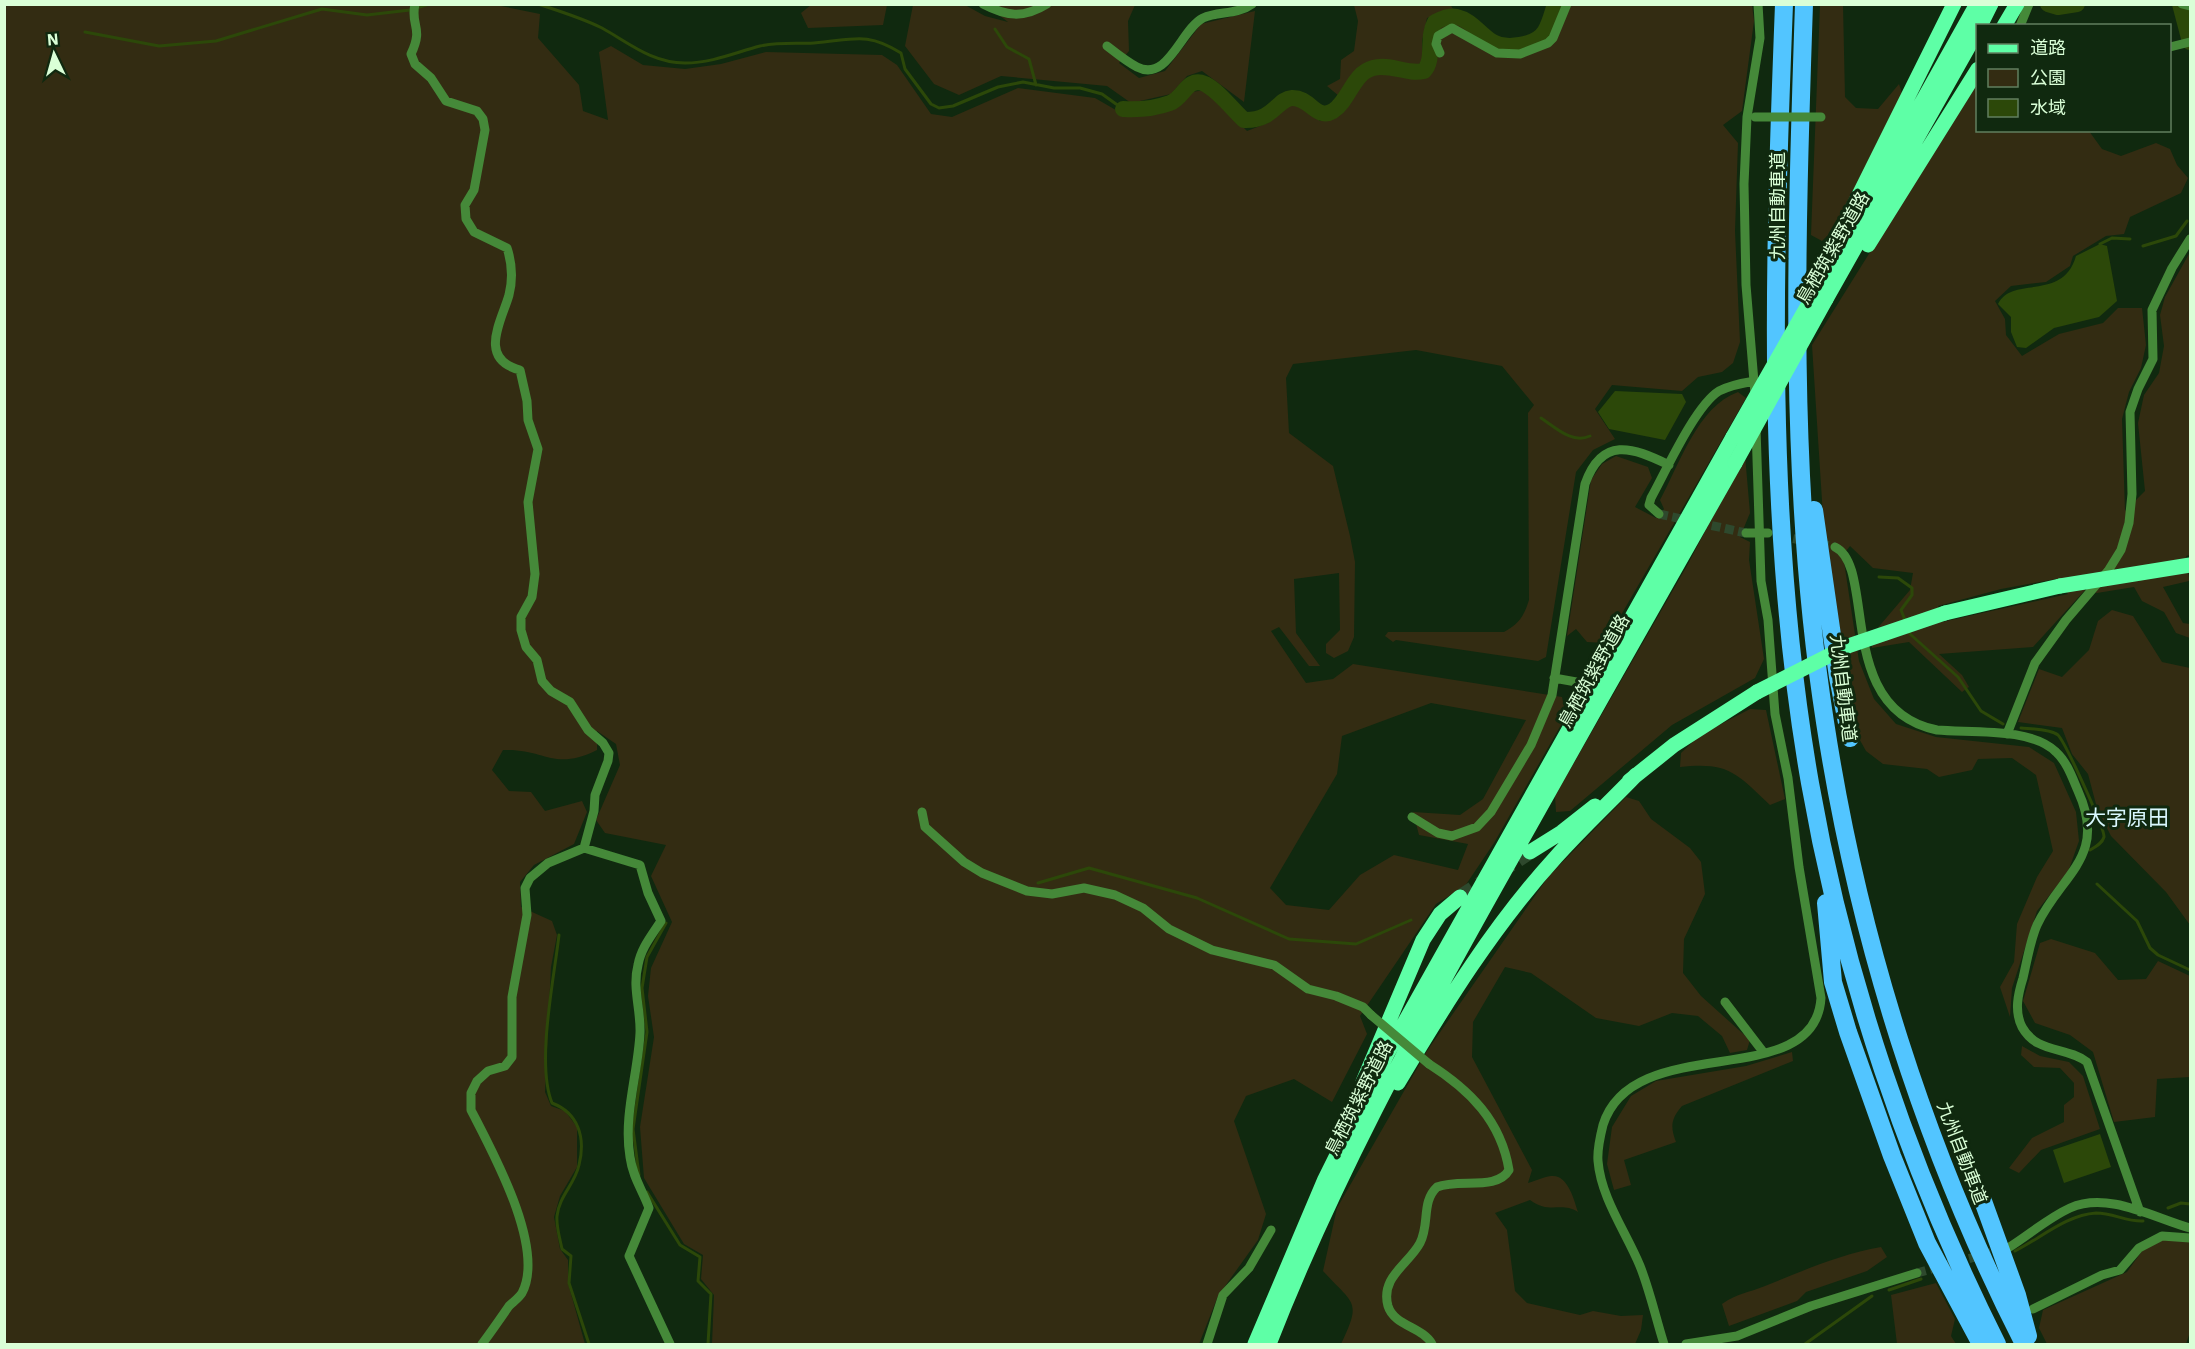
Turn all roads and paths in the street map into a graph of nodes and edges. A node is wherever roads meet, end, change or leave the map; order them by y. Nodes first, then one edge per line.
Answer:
1 (983, 4) edge
2 (1047, 4) edge
3 (1252, 4) edge
4 (1567, 4) edge
5 (1758, 4) edge
6 (1784, 4) edge
7 (1804, 4) edge
8 (1954, 4) edge
9 (1977, 4) edge
10 (1991, 4) edge
11 (2017, 4) edge
12 (2028, 4) edge
13 (2182, 4) edge
14 (2190, 6) edge
15 (414, 9) edge
16 (1981, 24) edge
17 (2005, 24) edge
18 (2020, 24) edge
19 (1976, 32) edge
20 (2188, 42) edge
21 (1107, 46) dead end
22 (2171, 46) edge
23 (1440, 53) dead end
24 (1976, 71) edge
25 (1751, 117) junction
26 (1821, 117) dead end
27 (2190, 239) edge
28 (1838, 254) junction
29 (1839, 276) junction
30 (1797, 380) junction
31 (1755, 381) junction
32 (1669, 465) junction
33 (1659, 514) dead end
34 (1746, 533) tunnel mouth
35 (1763, 533) junction
36 (1835, 548) tunnel mouth
37 (2190, 565) edge
38 (1554, 678) junction
39 (1593, 685) junction
40 (2007, 734) junction
41 (1850, 738) dead end
42 (1636, 775) junction
43 (922, 813) dead end
44 (1412, 817) dead end
45 (1821, 838) junction
46 (584, 848) junction
47 (1530, 852) tunnel mouth
48 (1460, 897) tunnel mouth
49 (1725, 1002) dead end
50 (1764, 1053) junction
51 (1344, 1155) junction
52 (1983, 1202) dead end
53 (2140, 1212) junction
54 (2190, 1228) edge
55 (1271, 1230) dead end
56 (2190, 1238) edge
57 (2008, 1248) tunnel mouth
58 (1917, 1273) tunnel mouth
59 (2033, 1309) dead end
60 (482, 1344) edge
61 (670, 1344) edge
62 (1207, 1344) edge
63 (1256, 1344) edge
64 (1269, 1344) edge
65 (1432, 1344) edge
66 (1664, 1344) edge
67 (1686, 1344) edge
68 (1981, 1344) edge
69 (1997, 1344) edge
70 (2024, 1344) edge
71 (2030, 1344) edge

1 - 2 street
3 - 21 street
4 - 23 street
5 - 25 street
6 - 45 highway, 九州自動車道
7 - 30 highway, 九州自動車道
8 - 28 main road
9 - 28 main road, 鳥栖筑紫野道路
10 - 16 main road
11 - 17 main road
12 - 18 street
13 - 14 street
15 - 46 street
19 - 29 main road, 鳥栖筑紫野道路
20 - 22 street
24 - 29 main road
25 - 26 street, bridge
25 - 31 street
27 - 40 street
28 - 39 main road, 鳥栖筑紫野道路, bridge
29 - 51 main road, 鳥栖筑紫野道路, bridge
30 - 41 highway
30 - 70 highway, 九州自動車道
31 - 32 street
31 - 35 street
32 - 33 street
32 - 38 street
34 - 35 street
35 - 50 street
36 - 40 street
37 - 42 main road, bridge
38 - 39 street
38 - 44 street
39 - 51 main road, 鳥栖筑紫野道路
40 - 53 street
42 - 47 main road
42 - 51 main road
43 - 65 street, bridge
45 - 68 highway
45 - 69 highway, 九州自動車道
46 - 60 street
46 - 61 street
48 - 51 main road
49 - 50 street
50 - 66 street
51 - 63 main road, 鳥栖筑紫野道路
51 - 64 main road, 鳥栖筑紫野道路
52 - 71 highway
53 - 54 street
53 - 57 street
55 - 62 street
56 - 59 street
58 - 67 street

